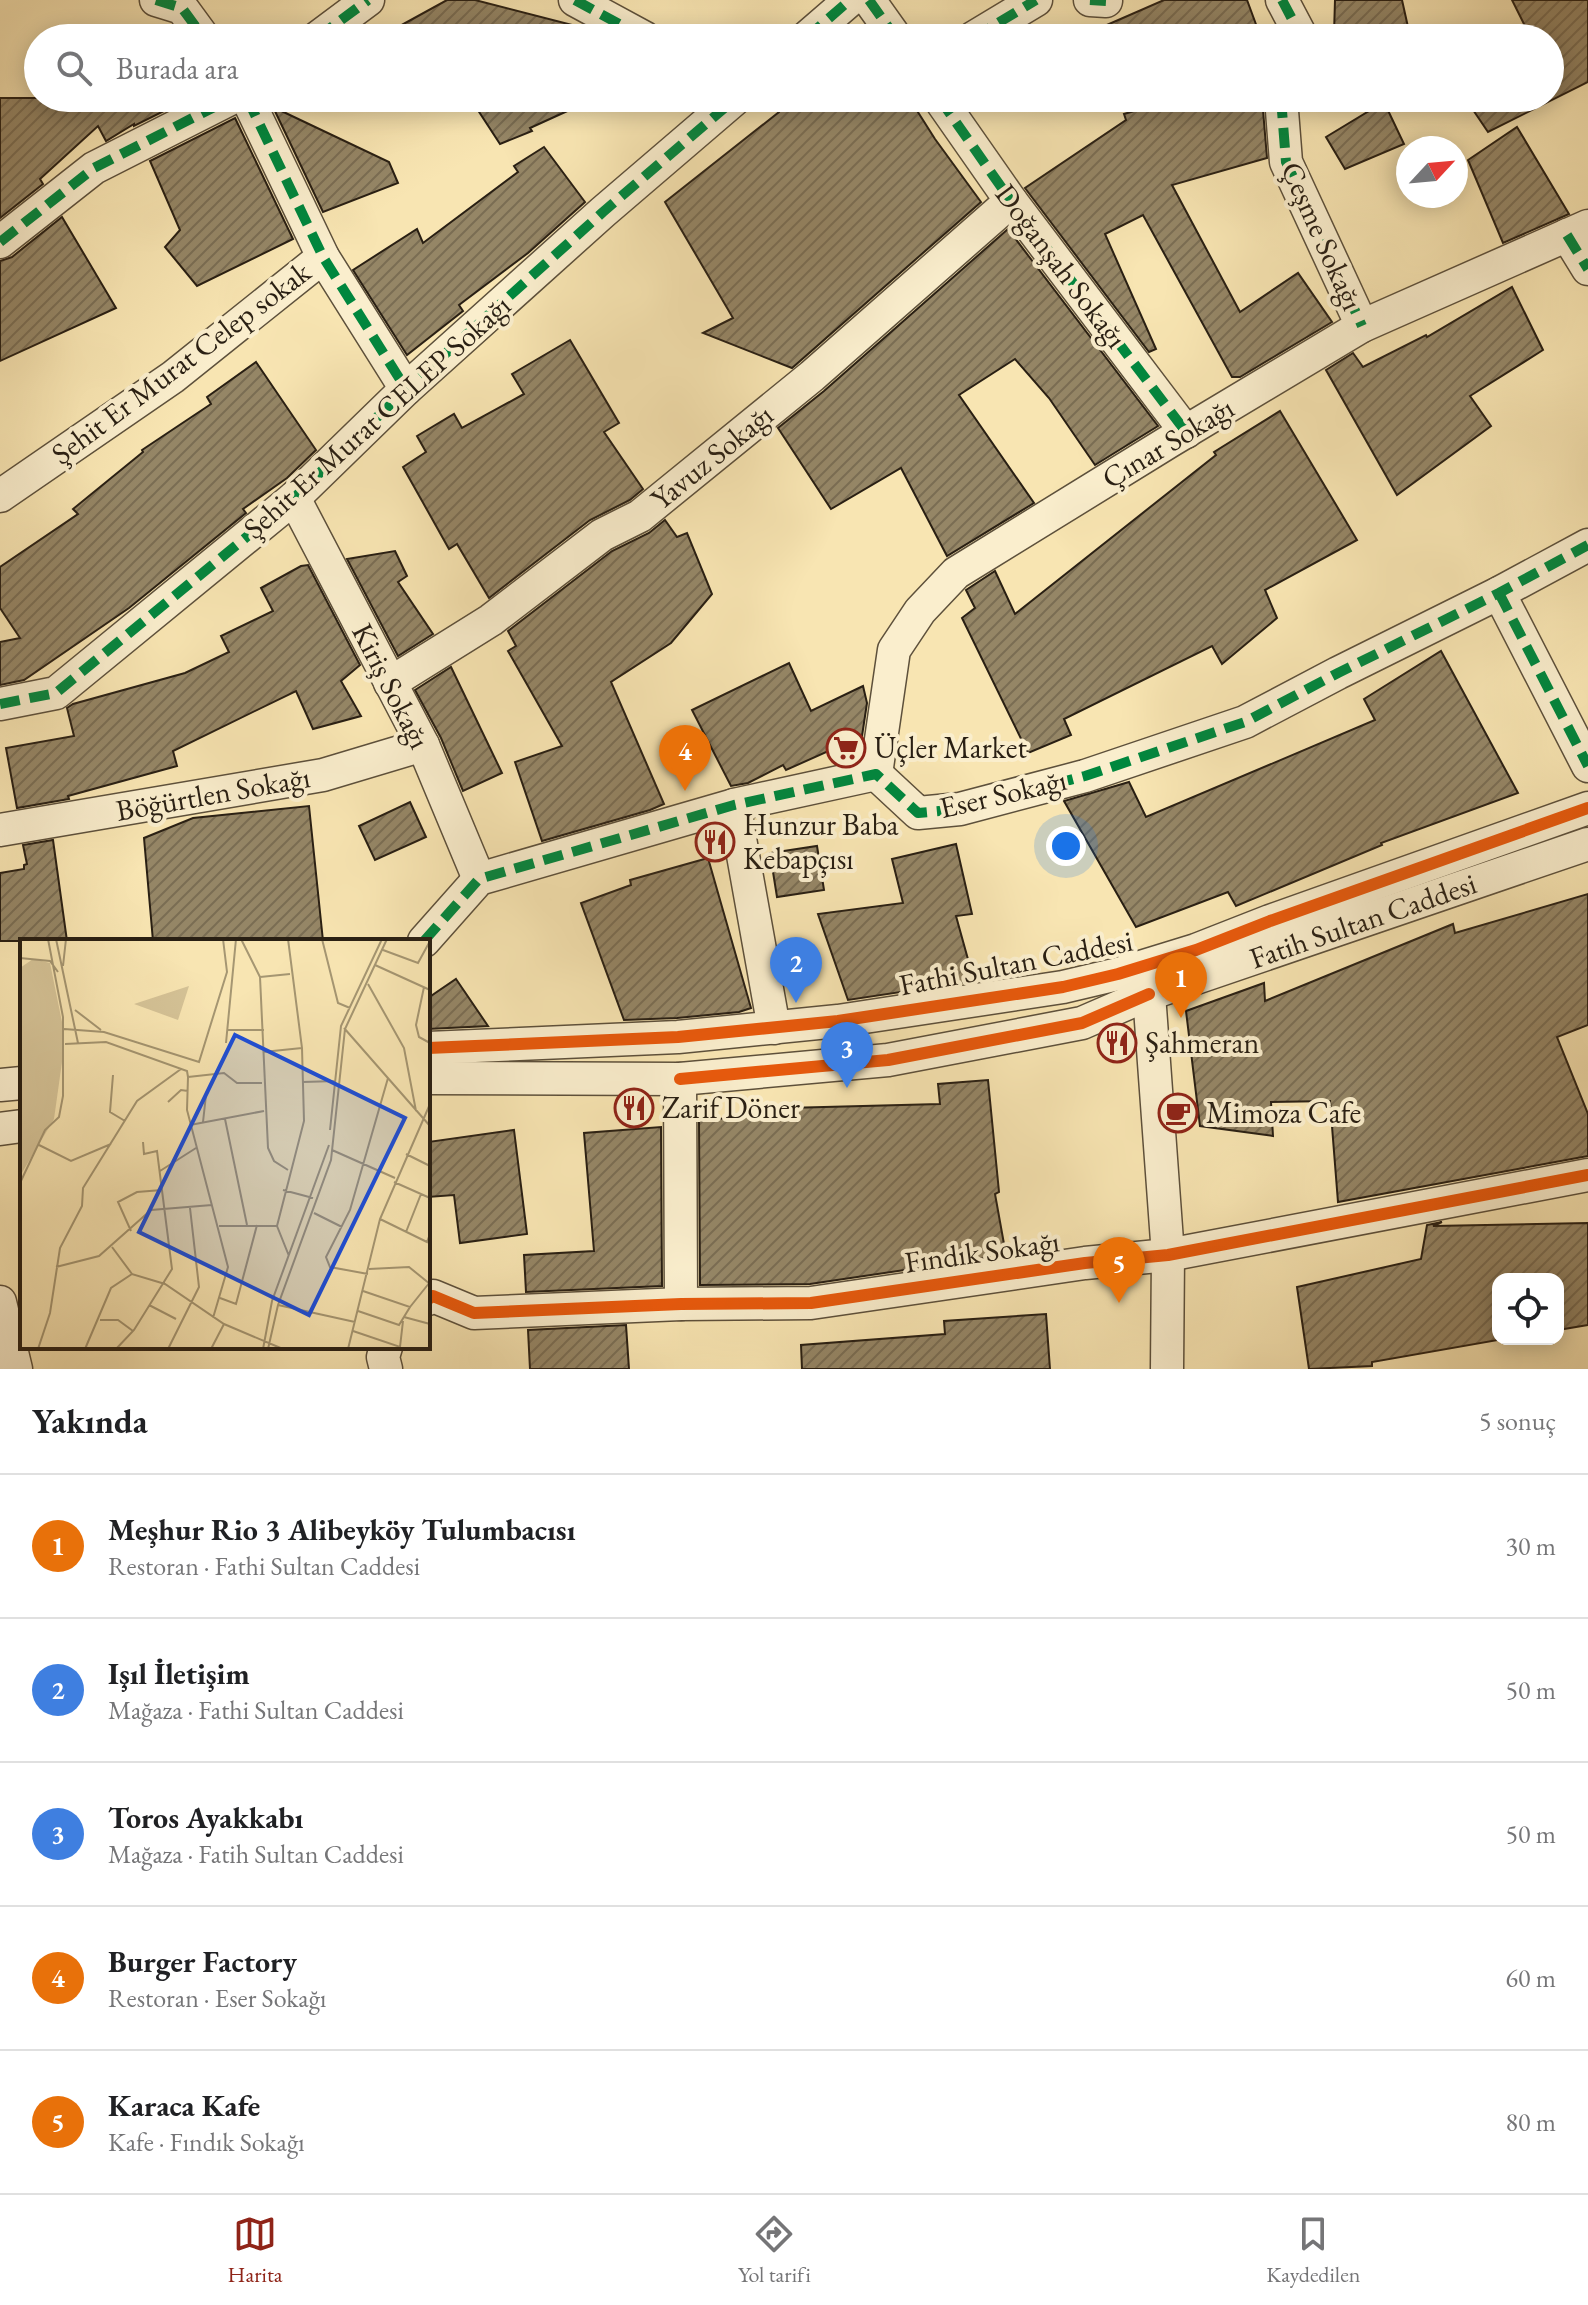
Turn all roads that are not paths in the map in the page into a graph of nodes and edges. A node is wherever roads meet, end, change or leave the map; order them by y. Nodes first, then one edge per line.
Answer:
1 (156, 0) edge
2 (575, 0) edge
3 (850, 0) edge
4 (869, 0) edge
5 (1036, 0) edge
6 (1282, 0) edge
7 (351, 5) edge
8 (194, 24) edge
9 (331, 24) edge
10 (619, 24) edge
11 (822, 24) edge
12 (886, 24) edge
13 (996, 24) edge
14 (1295, 24) edge
15 (204, 112) edge
16 (254, 112) edge
17 (717, 112) edge
18 (949, 112) edge
19 (1282, 112) edge
20 (1011, 201) junction
21 (1578, 231) edge
22 (0, 242) edge
23 (323, 257) junction
24 (1588, 269) edge
25 (1362, 326) junction
26 (406, 389) junction
27 (1186, 432) junction
28 (0, 496) edge
29 (294, 498) junction
30 (1588, 545) edge
31 (1499, 593) junction
32 (390, 683) junction
33 (0, 704) edge
34 (423, 745) junction
35 (1588, 766) edge
36 (876, 774) junction
37 (734, 805) junction
38 (1588, 808) edge
39 (0, 830) edge
40 (1588, 844) edge
41 (479, 879) junction
42 (426, 939) edge
43 (1149, 994) junction
44 (774, 1028) junction
45 (430, 1048) edge
46 (430, 1078) edge
47 (680, 1079) junction
48 (20, 1083) edge
49 (0, 1085) edge
50 (20, 1126) edge
51 (0, 1129) edge
52 (1588, 1175) edge
53 (1168, 1255) junction
54 (430, 1298) edge
55 (0, 1302) edge
56 (681, 1304) junction
57 (385, 1349) edge
58 (16, 1369) edge
59 (386, 1369) edge
60 (1167, 1369) edge

1 - 8 street
2 - 10 street
3 - 11 street
4 - 12 street
5 - 13 street
6 - 14 street
7 - 9 street
15 - 22 street
16 - 23 street
17 - 26 street, Şehit Er Murat CELEP Sokağı
18 - 20 street, Doğanşah Sokağı
19 - 25 street, Çeşme Sokağı
20 - 27 street, Doğanşah Sokağı
20 - 32 street, Yavuz Sokağı
21 - 24 street
21 - 25 street, Çınar Sokağı
23 - 26 street
23 - 28 street, Şehit Er Murat Celep sokak
25 - 27 street, Çınar Sokağı
26 - 29 street, Şehit Er Murat CELEP Sokağı
27 - 36 street, Çınar Sokağı
29 - 32 street, Kiriş Sokağı
29 - 33 street, Şehit Er Murat CELEP Sokağı
30 - 31 street, Eser Sokağı
31 - 35 street
31 - 36 street, Eser Sokağı
32 - 34 street, Kiriş Sokağı
34 - 39 street, Böğürtlen Sokağı
34 - 41 street, Kiriş Sokağı
36 - 37 street
37 - 41 street
37 - 44 street
38 - 44 street, Fathi Sultan Caddesi
40 - 43 street, Fatih Sultan Caddesi
41 - 42 street
43 - 47 street, Fatih Sultan Caddesi
43 - 53 street, Fathi Sultan Caddesi
44 - 45 street, Fathi Sultan Caddesi
46 - 47 street, Fatih Sultan Caddesi
47 - 56 street
48 - 49 street
50 - 51 street
52 - 53 street, Fındık Sokağı
53 - 56 street, Fındık Sokağı
53 - 60 street, Fathi Sultan Caddesi
54 - 56 street, Fındık Sokağı
55 - 58 street
57 - 59 street

